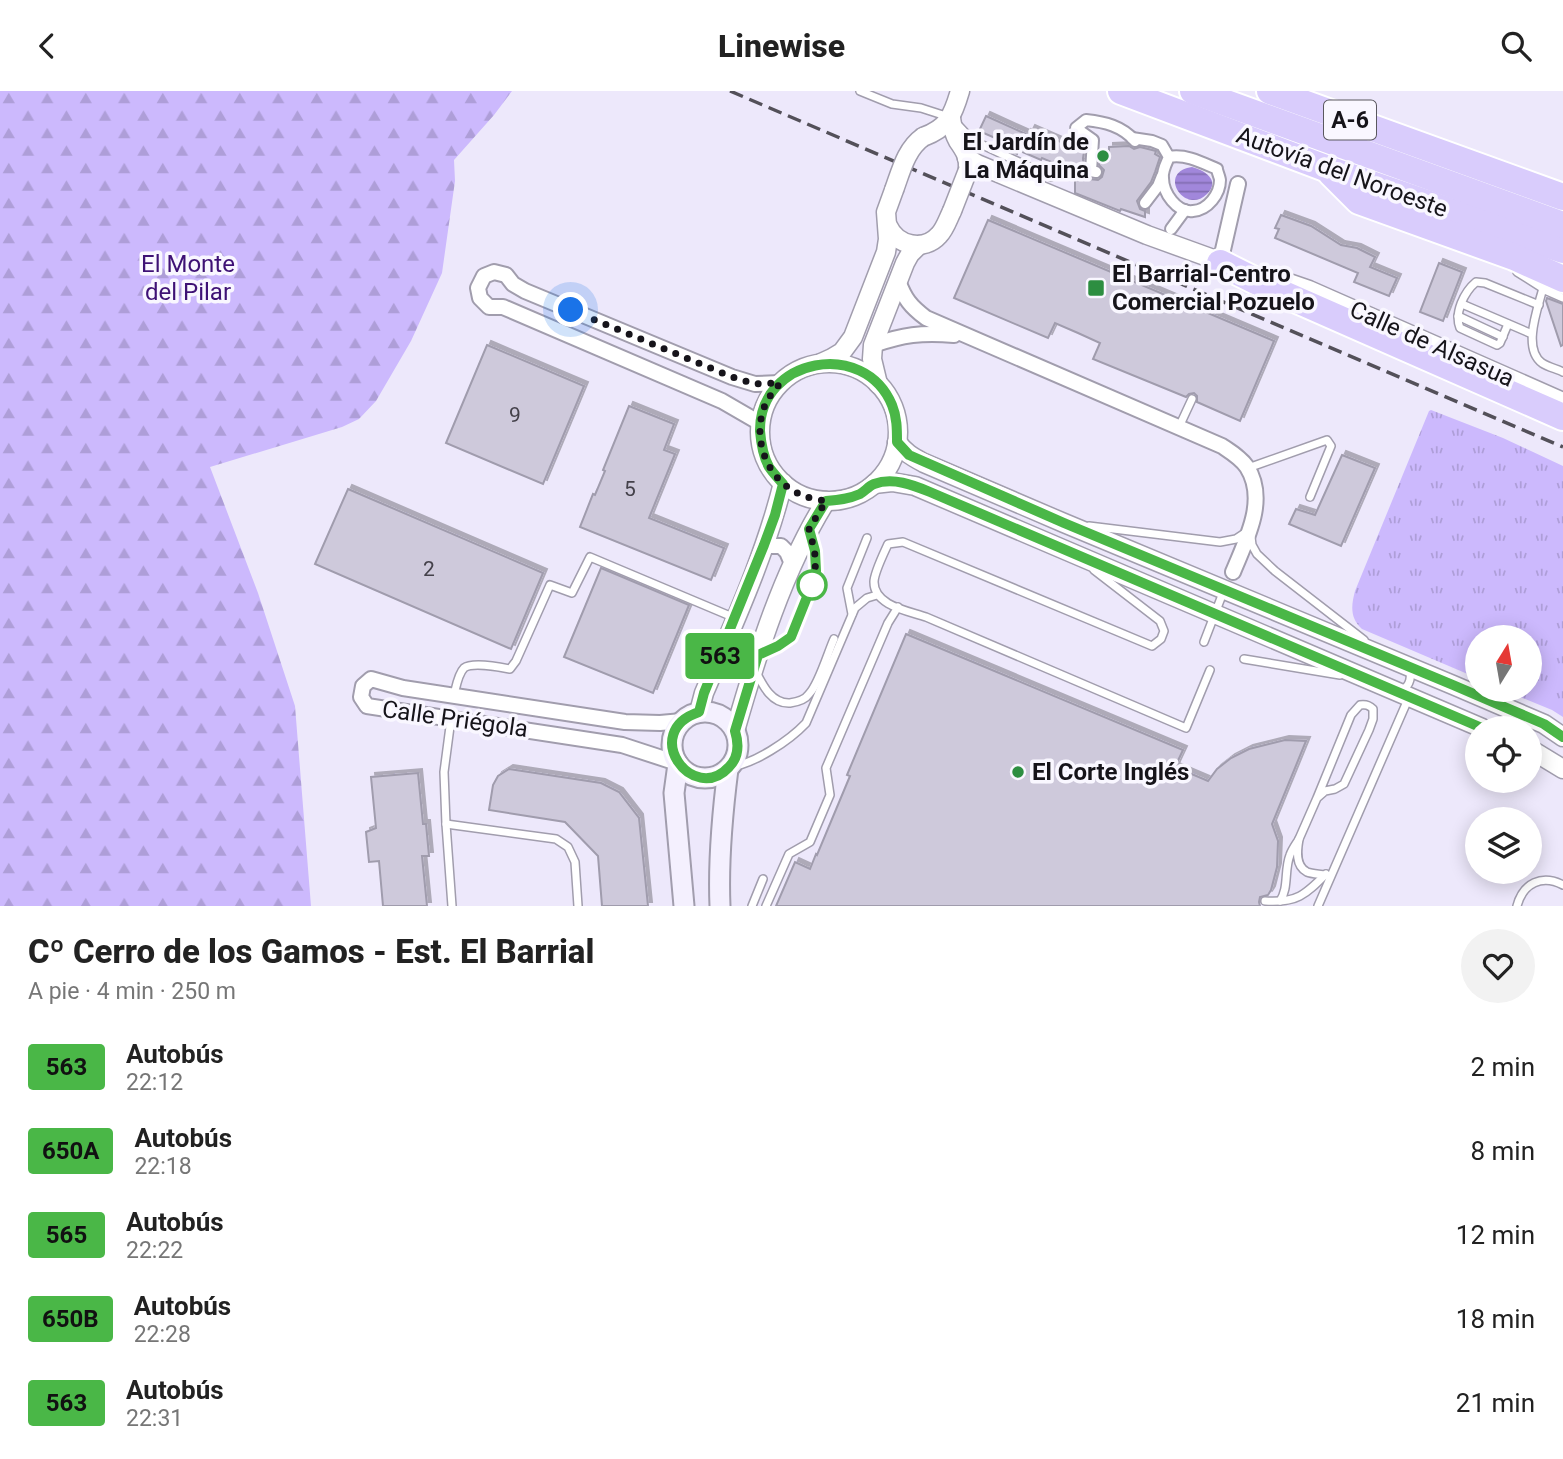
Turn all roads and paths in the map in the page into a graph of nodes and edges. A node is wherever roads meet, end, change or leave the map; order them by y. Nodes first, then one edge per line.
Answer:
1 (860, 91) edge
2 (960, 91) edge
3 (1121, 91) edge
4 (1193, 91) edge
5 (1270, 91) edge
6 (951, 118) junction
7 (928, 135) junction
8 (959, 142) junction
9 (1169, 157) junction
10 (968, 164) junction
11 (1096, 172) dead end
12 (1162, 176) junction
13 (1051, 177) dead end
14 (1238, 184) dead end
15 (1563, 197) edge
16 (1145, 203) dead end
17 (1185, 210) junction
18 (1563, 225) edge
19 (888, 226) junction
20 (1171, 229) dead end
21 (1467, 229) junction
22 (919, 245) junction
23 (1563, 250) edge
24 (1492, 258) dead end
25 (1220, 263) junction
26 (1563, 266) edge
27 (1512, 269) dead end
28 (898, 281) junction
29 (1551, 289) edge
30 (1563, 298) edge
31 (1462, 304) junction
32 (1539, 305) junction
33 (1508, 324) junction
34 (1532, 334) junction
35 (966, 336) junction
36 (873, 345) junction
37 (817, 364) junction
38 (1563, 372) edge
39 (780, 383) junction
40 (878, 384) junction
41 (1192, 399) dead end
42 (1563, 402) edge
43 (1563, 417) edge
44 (760, 423) junction
45 (1178, 428) junction
46 (897, 442) junction
47 (1247, 468) junction
48 (783, 484) junction
49 (874, 484) junction
50 (1310, 497) dead end
51 (945, 499) junction
52 (826, 501) junction
53 (1057, 520) junction
54 (809, 529) junction
55 (1250, 530) junction
56 (867, 538) dead end
57 (764, 545) junction
58 (1074, 554) junction
59 (793, 566) junction
60 (1233, 572) dead end
61 (1225, 590) junction
62 (877, 595) junction
63 (898, 607) junction
64 (853, 614) junction
65 (1215, 614) junction
66 (735, 619) junction
67 (834, 639) dead end
68 (1203, 642) dead end
69 (1384, 656) junction
70 (1244, 659) dead end
71 (756, 661) junction
72 (1410, 666) junction
73 (1210, 670) dead end
74 (1368, 680) junction
75 (1404, 694) junction
76 (454, 695) junction
77 (691, 717) junction
78 (452, 719) junction
79 (1465, 721) edge
80 (735, 731) junction
81 (1563, 737) edge
82 (1542, 756) edge
83 (678, 764) junction
84 (728, 768) junction
85 (1563, 769) edge
86 (1317, 799) junction
87 (446, 824) junction
88 (1299, 839) junction
89 (1335, 867) junction
90 (1325, 875) junction
91 (1563, 875) edge
92 (763, 879) dead end
93 (1559, 883) edge
94 (1274, 903) edge
95 (452, 906) edge
96 (578, 906) edge
97 (684, 906) edge
98 (720, 906) edge
99 (752, 906) edge
100 (766, 906) edge
101 (1318, 906) edge
102 (1517, 906) edge

1 - 6 lane
2 - 6 street
3 - 21 highway, Autovía del Noroeste / A-6
4 - 18 highway
5 - 15 highway, A-6
6 - 7 street
6 - 8 street
6 - 13 lane
7 - 8 street
7 - 19 street, bridge
8 - 10 street
9 - 11 street
9 - 12 street
9 - 17 street
10 - 22 street, bridge
10 - 25 street, Calle de Alsasua
12 - 16 street
12 - 17 street
14 - 25 street
17 - 20 street
19 - 22 street
19 - 37 street
21 - 23 highway, Autovía del Noroeste / A-6
21 - 24 lane
21 - 26 highway
21 - 29 highway
22 - 28 street
25 - 42 street, Calle de Alsasua
25 - 43 highway
27 - 29 lane
28 - 35 street
28 - 36 street
29 - 30 lane
29 - 32 lane
31 - 32 lane
31 - 33 lane
31 - 33 lane
32 - 34 lane
33 - 34 lane
34 - 38 lane
35 - 36 street
35 - 45 street
36 - 40 street
37 - 39 street
37 - 40 street
39 - 44 street
39 - 44 street
40 - 46 street
41 - 45 lane
44 - 48 street
45 - 47 street
46 - 49 street
46 - 53 street
47 - 50 lane
47 - 55 street
48 - 52 street
48 - 57 street
49 - 51 street
49 - 52 street
51 - 53 street
51 - 58 street
52 - 54 street
53 - 55 lane
53 - 61 street
54 - 59 street
54 - 71 lane
55 - 60 street
55 - 69 lane
56 - 64 lane
57 - 59 street
57 - 66 street
58 - 62 lane
58 - 65 street
59 - 71 street
61 - 65 lane
61 - 69 street
62 - 63 lane
62 - 64 lane
63 - 73 lane
63 - 100 lane
64 - 84 lane
65 - 68 lane
65 - 74 street
66 - 76 lane
66 - 77 street
67 - 71 lane
69 - 72 street
70 - 74 lane
71 - 80 street
72 - 75 lane
72 - 81 street
74 - 75 street
75 - 79 street
75 - 89 lane
76 - 77 street, Calle Priégola
76 - 78 street, Calle Priégola
77 - 80 main road
77 - 83 main road
78 - 83 street, Calle Priégola
78 - 87 lane
80 - 84 main road
82 - 85 street
83 - 84 main road
83 - 97 main road
84 - 98 main road
86 - 86 lane
86 - 88 lane
87 - 95 lane
87 - 96 lane
88 - 90 lane
88 - 94 lane
89 - 90 lane
89 - 101 lane
90 - 94 lane
91 - 93 lane
92 - 99 lane
93 - 102 lane

